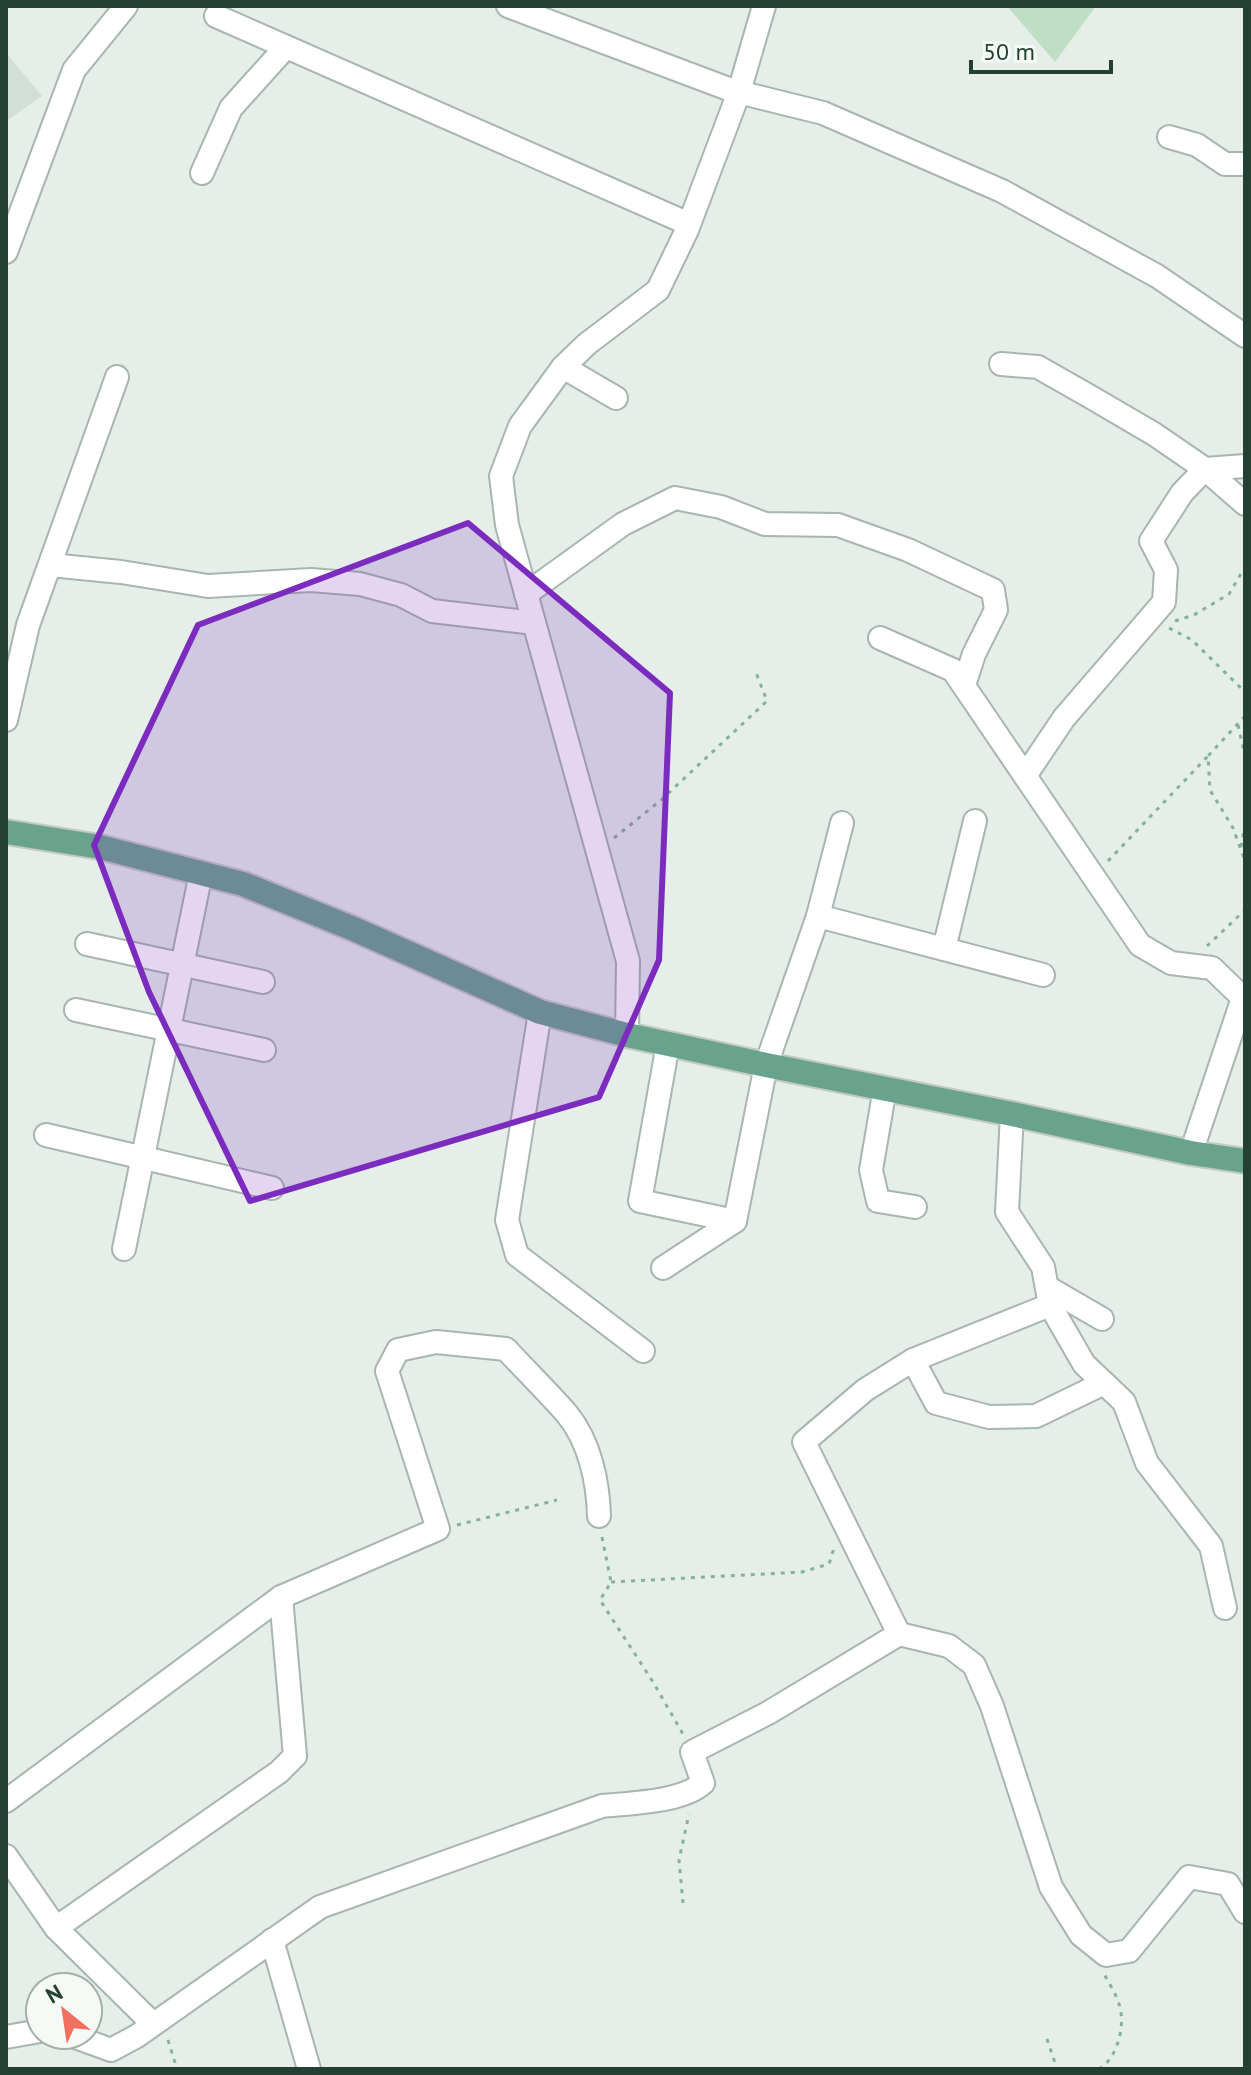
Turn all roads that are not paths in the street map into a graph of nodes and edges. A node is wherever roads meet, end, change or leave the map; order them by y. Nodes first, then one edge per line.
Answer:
1 (126, 6) edge
2 (508, 6) edge
3 (764, 6) edge
4 (216, 16) dead end
5 (286, 47) junction
6 (739, 92) junction
7 (1169, 137) dead end
8 (1245, 164) edge
9 (202, 173) dead end
10 (689, 224) junction
11 (6, 252) edge
12 (1245, 336) edge
13 (1001, 364) dead end
14 (563, 367) junction
15 (117, 377) dead end
16 (616, 398) dead end
17 (1245, 466) edge
18 (1205, 469) junction
19 (1245, 504) edge
20 (50, 565) junction
21 (526, 594) junction
22 (534, 623) junction
23 (880, 638) dead end
24 (964, 685) junction
25 (6, 720) edge
26 (1025, 776) junction
27 (975, 821) dead end
28 (842, 823) dead end
29 (6, 832) edge
30 (201, 873) junction
31 (818, 916) junction
32 (87, 944) dead end
33 (944, 949) junction
34 (183, 964) junction
35 (1043, 975) dead end
36 (263, 982) dead end
37 (76, 1010) dead end
38 (540, 1012) junction
39 (169, 1030) junction
40 (627, 1035) junction
41 (668, 1044) junction
42 (264, 1050) dead end
43 (766, 1065) junction
44 (885, 1088) junction
45 (1012, 1114) junction
46 (46, 1135) dead end
47 (1191, 1153) junction
48 (142, 1158) junction
49 (1245, 1161) edge
50 (1245, 1168) edge
51 (272, 1188) dead end
52 (915, 1207) dead end
53 (735, 1221) junction
54 (124, 1249) dead end
55 (663, 1268) dead end
56 (1048, 1296) junction
57 (1102, 1319) dead end
58 (643, 1351) dead end
59 (913, 1360) junction
60 (1104, 1383) junction
61 (599, 1516) road end
62 (281, 1597) junction
63 (1225, 1608) dead end
64 (899, 1634) junction
65 (6, 1801) edge
66 (6, 1856) edge
67 (1245, 1912) edge
68 (56, 1928) junction
69 (272, 1940) junction
70 (156, 2020) junction
71 (104, 2047) edge
72 (309, 2069) edge

1 - 11 street
2 - 6 street
3 - 6 street
4 - 5 street
5 - 9 street
5 - 10 street
6 - 10 street
6 - 12 street
7 - 8 street
10 - 14 street
13 - 18 street
14 - 16 street
14 - 21 street
15 - 20 street
17 - 18 street
18 - 19 street
18 - 26 street
20 - 22 street
20 - 25 street
21 - 22 street
21 - 24 street
22 - 40 street
23 - 24 street
24 - 26 street
26 - 47 street
27 - 33 street
28 - 31 street
29 - 30 main road
30 - 34 street
30 - 38 main road
31 - 33 street
31 - 43 street
32 - 34 street
33 - 35 street
34 - 36 street
34 - 39 street
37 - 39 street
38 - 40 main road
38 - 58 street
39 - 42 street
39 - 48 street
40 - 41 main road
41 - 43 main road
41 - 53 street
43 - 44 main road
43 - 53 street
44 - 45 main road
44 - 52 street
45 - 47 main road
45 - 56 street
46 - 48 street
47 - 49 main road
47 - 50 main road
48 - 51 street
48 - 54 street
53 - 55 street
56 - 57 street
56 - 59 street
56 - 60 street
59 - 60 street
59 - 64 street
60 - 63 street
61 - 62 street
62 - 65 street
62 - 68 street
64 - 67 street
64 - 69 street
66 - 68 street
68 - 70 street
69 - 70 street
69 - 72 street
70 - 71 street

